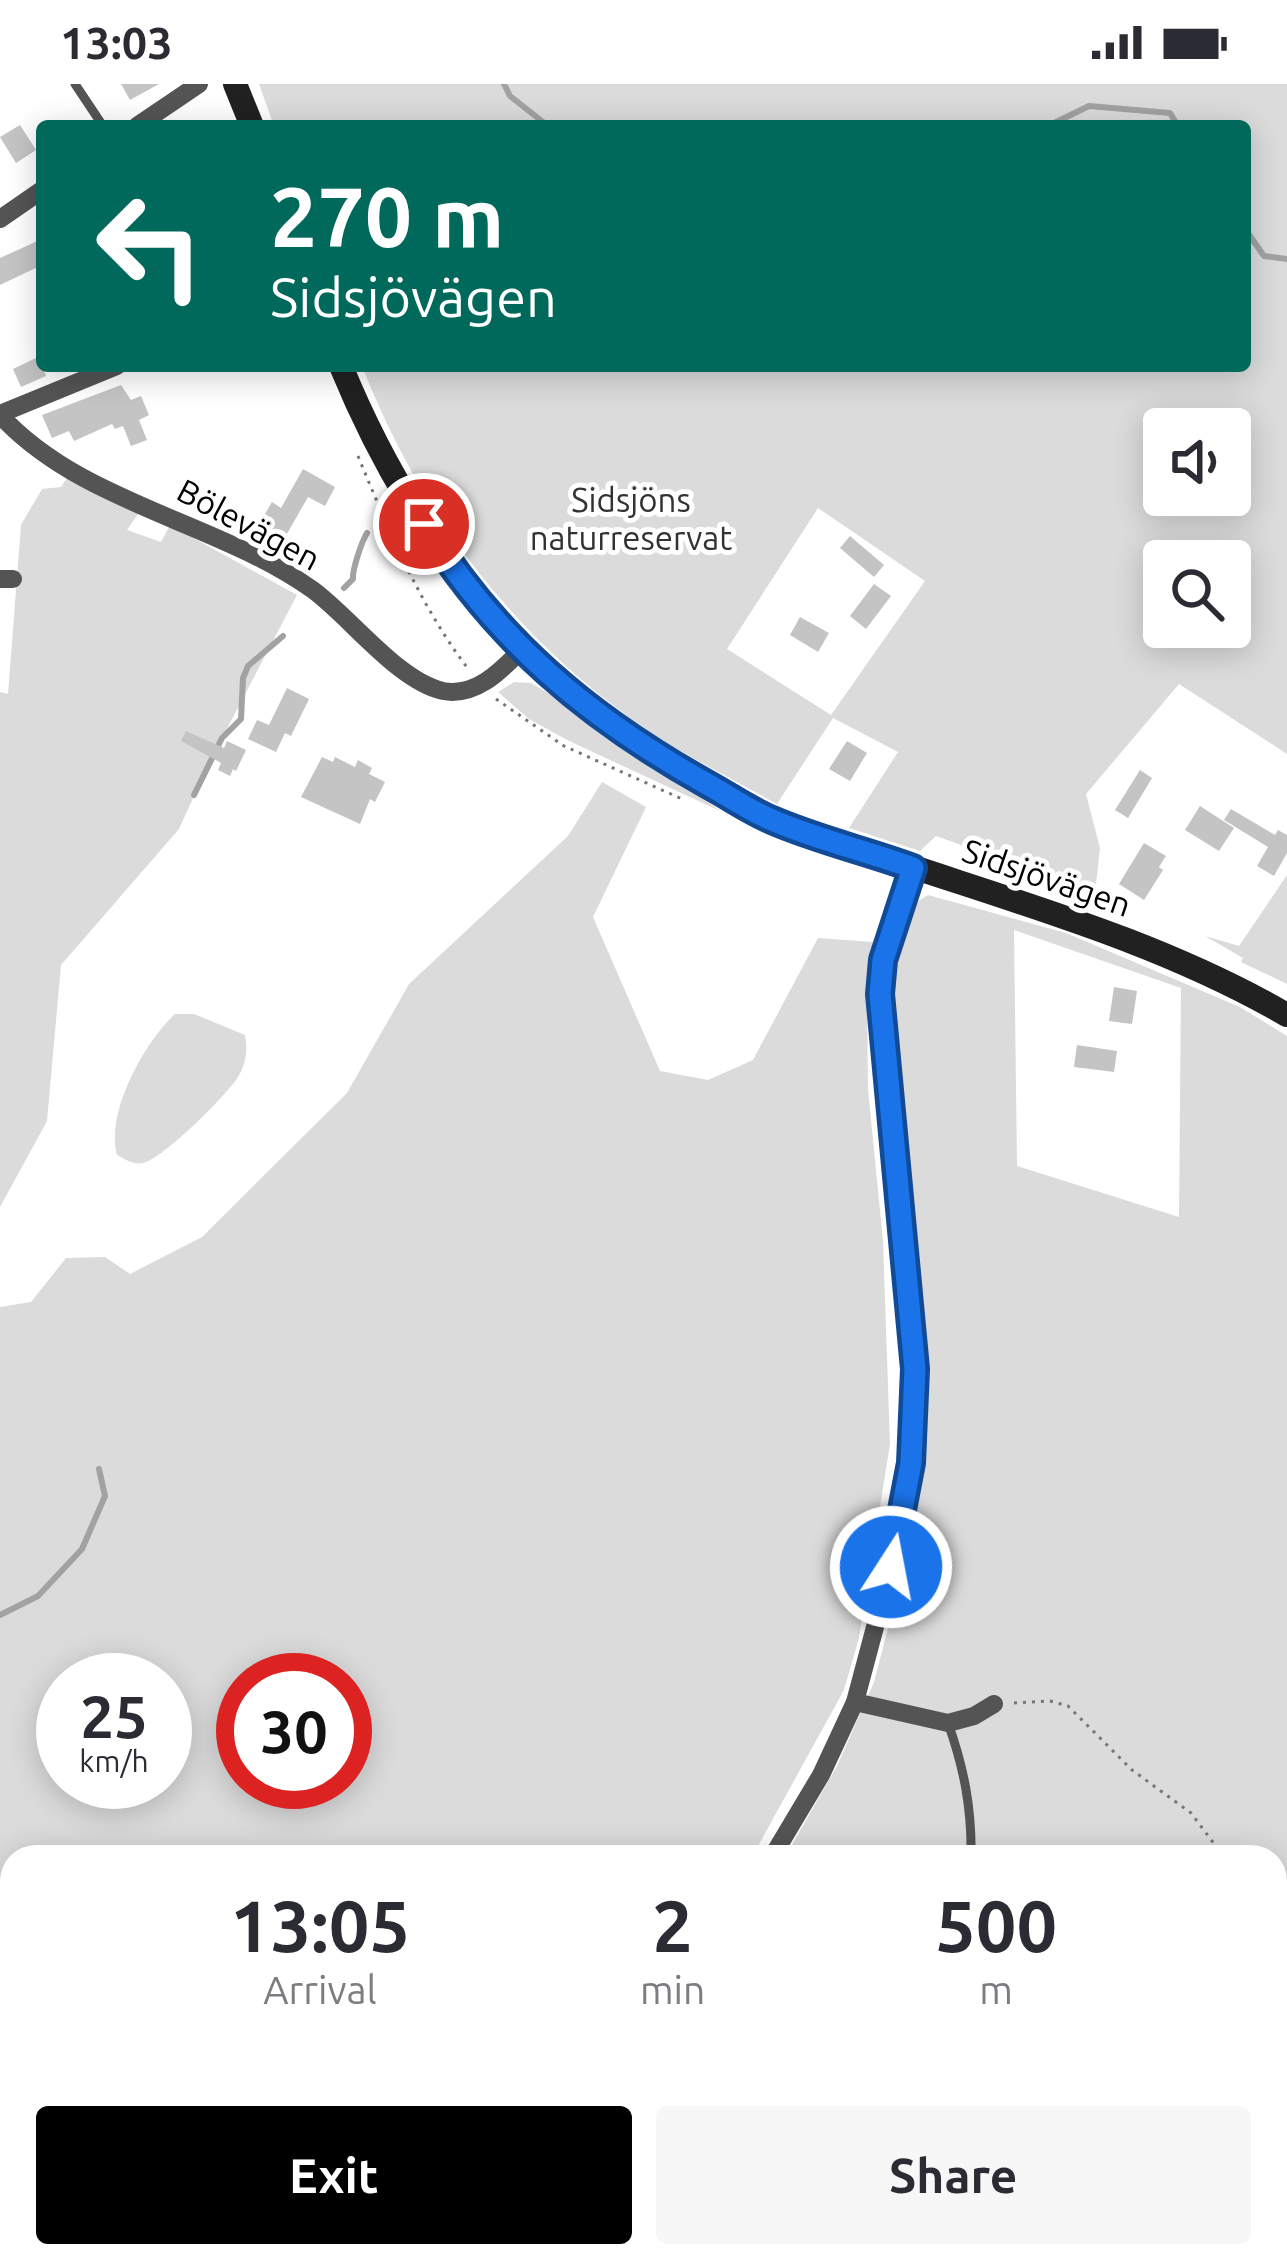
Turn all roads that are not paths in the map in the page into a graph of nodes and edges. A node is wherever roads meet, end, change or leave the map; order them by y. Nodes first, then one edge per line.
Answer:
1 (75, 84) edge
2 (200, 84) edge
3 (235, 84) edge
4 (100, 120) edge
5 (146, 120) edge
6 (250, 120) edge
7 (36, 194) edge
8 (0, 219) edge
9 (103, 372) edge
10 (344, 372) edge
11 (0, 415) edge
12 (521, 650) junction
13 (913, 868) junction
14 (1287, 1015) edge
15 (855, 1702) junction
16 (994, 1704) road end
17 (948, 1723) junction
18 (779, 1845) edge
19 (971, 1845) edge

1 - 4 lane
2 - 5 street
3 - 6 main road
7 - 8 street
9 - 11 street
10 - 12 main road, Sidsjövägen
11 - 12 street, Bölevägen
12 - 13 main road, Sidsjövägen
13 - 14 main road, Sidsjövägen
13 - 15 street
15 - 17 street
15 - 18 street
16 - 17 street
17 - 19 lane

